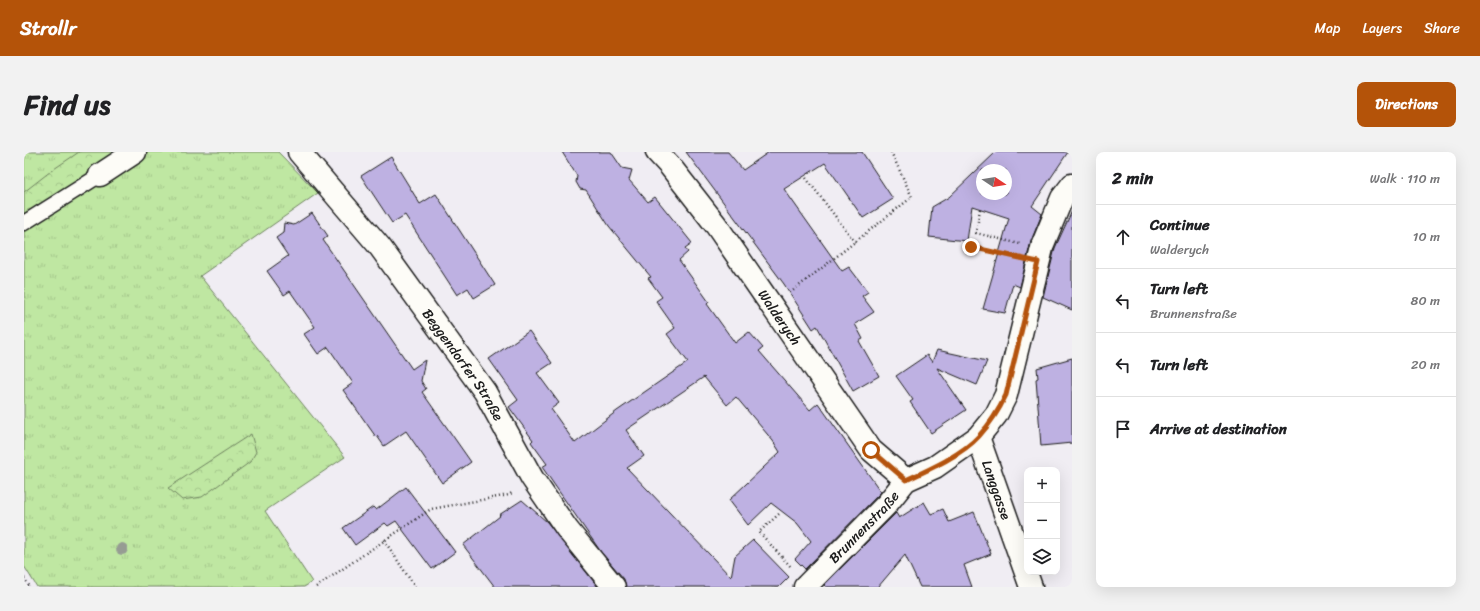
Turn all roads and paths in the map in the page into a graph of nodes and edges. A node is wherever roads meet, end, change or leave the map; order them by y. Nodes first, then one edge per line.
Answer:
1 (135, 152) edge
2 (299, 152) edge
3 (657, 152) edge
4 (891, 152) edge
5 (100, 175) joint
6 (806, 178) dead end
7 (1072, 185) edge
8 (980, 209) dead end
9 (24, 223) edge
10 (855, 242) junction
11 (971, 247) dead end
12 (1040, 256) junction
13 (771, 307) junction
14 (978, 437) junction
15 (532, 478) junction
16 (906, 480) junction
17 (779, 514) dead end
18 (384, 540) junction
19 (24, 578) edge
20 (806, 586) edge
21 (30, 587) edge
22 (316, 587) edge
23 (415, 587) edge
24 (614, 587) edge
25 (1031, 587) edge

1 - 5 street
2 - 15 street, Beggendorfer Straße
3 - 13 street, Walderych
4 - 10 path
5 - 9 lane
6 - 10 path
7 - 12 street, Brunnenstraße
8 - 12 path
10 - 13 path
11 - 12 path
12 - 14 street, Brunnenstraße
13 - 16 street, Walderych
14 - 16 street, Brunnenstraße
14 - 25 street, Langgasse
15 - 18 path
15 - 24 street, Beggendorfer Straße
16 - 20 street, Brunnenstraße
17 - 20 path
18 - 22 path
18 - 23 path
19 - 21 path

